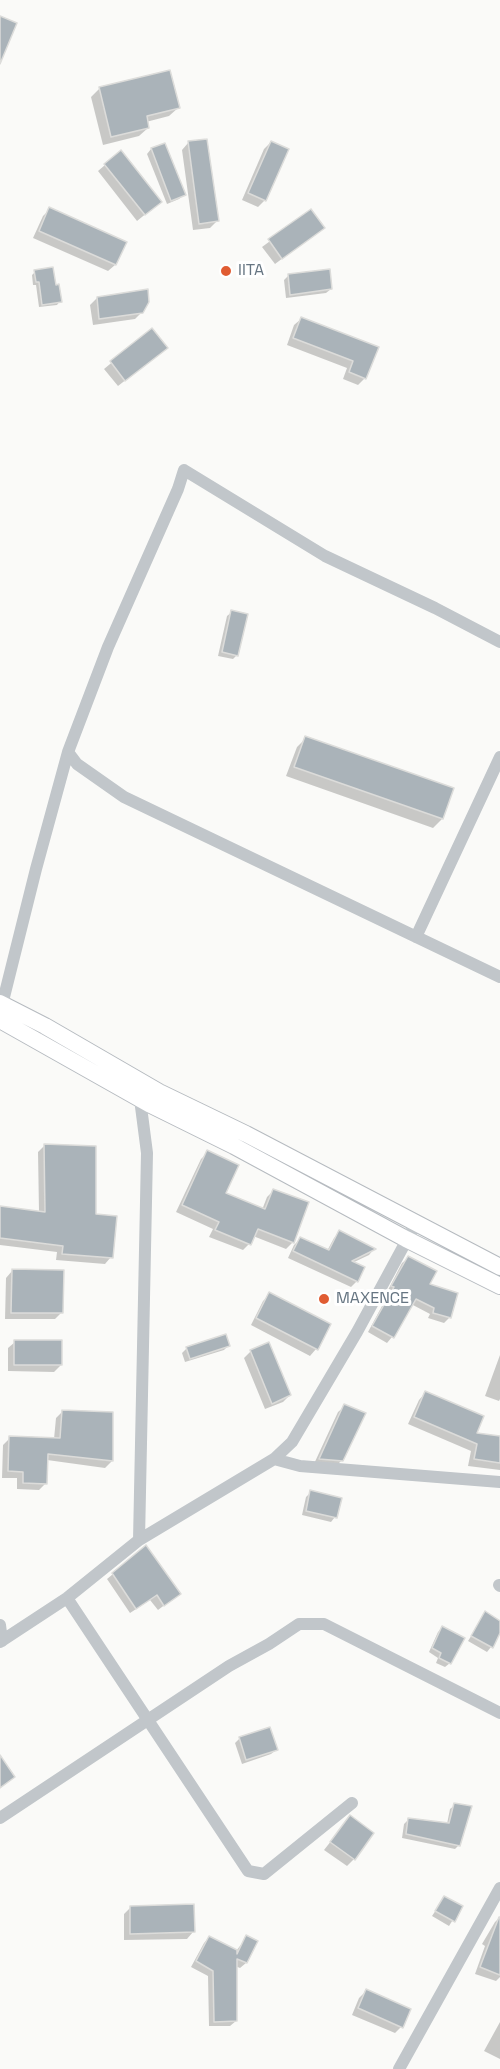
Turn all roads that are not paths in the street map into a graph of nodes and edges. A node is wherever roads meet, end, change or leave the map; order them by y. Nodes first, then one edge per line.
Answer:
1 (500, 642) edge
2 (68, 752) junction
3 (500, 757) edge
4 (416, 937) junction
5 (500, 977) edge
6 (0, 1010) edge
7 (144, 1092) junction
8 (416, 1223) junction
9 (406, 1239) junction
10 (500, 1267) edge
11 (500, 1286) edge
12 (274, 1460) junction
13 (500, 1482) edge
14 (139, 1540) junction
15 (67, 1598) junction
16 (0, 1625) edge
17 (1, 1642) edge
18 (500, 1713) edge
19 (147, 1719) junction
20 (352, 1803) dead end
21 (0, 1818) edge
22 (500, 1888) edge
23 (399, 2069) edge

1 - 2 street
2 - 4 street
2 - 6 street
3 - 4 street
4 - 5 street
6 - 7 main road
7 - 8 main road
7 - 9 main road
7 - 14 street
8 - 9 street
8 - 10 main road
9 - 11 main road
9 - 12 street
12 - 13 street
12 - 14 street
14 - 15 street
15 - 17 street
15 - 19 street
16 - 17 street
18 - 19 street
19 - 20 street
19 - 21 street
22 - 23 street

